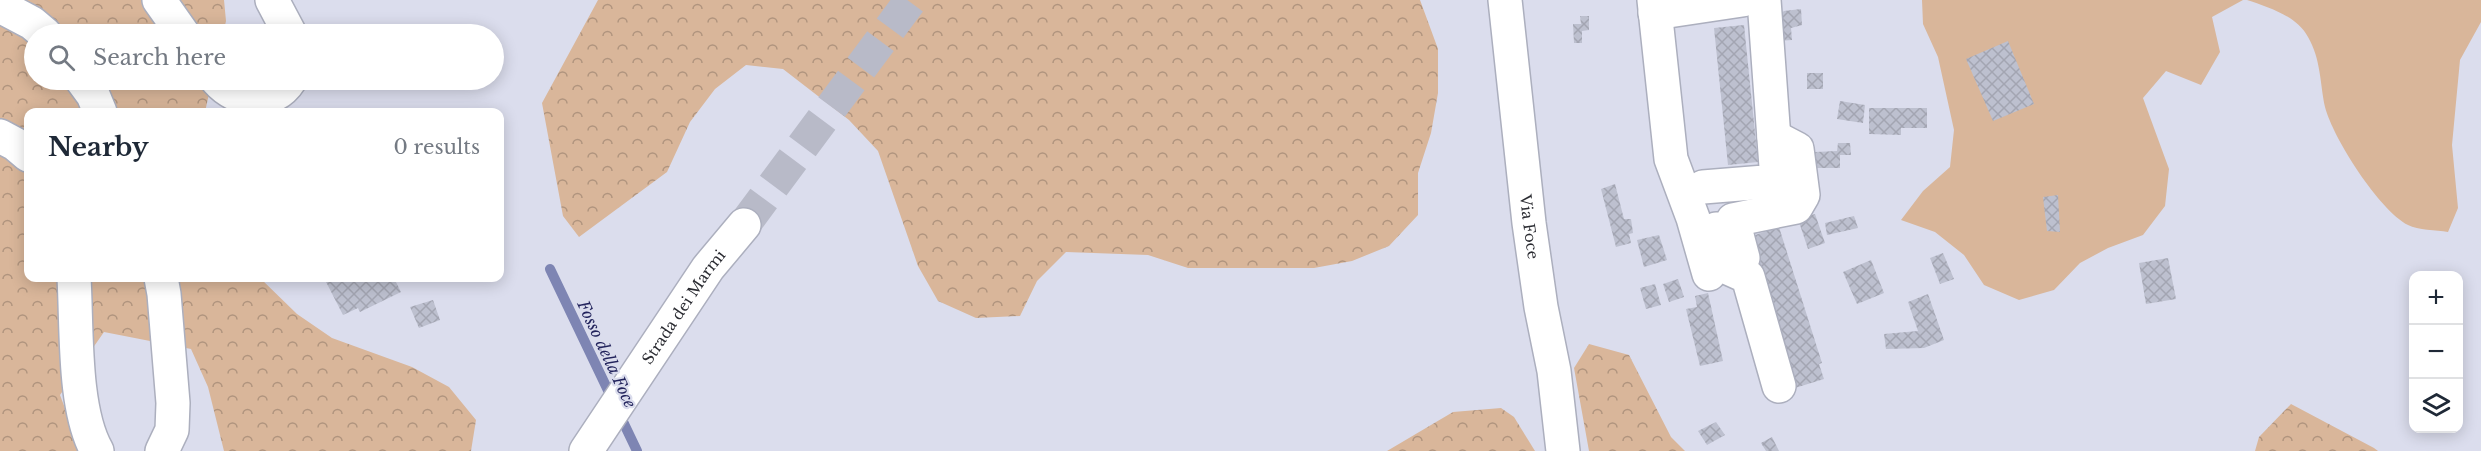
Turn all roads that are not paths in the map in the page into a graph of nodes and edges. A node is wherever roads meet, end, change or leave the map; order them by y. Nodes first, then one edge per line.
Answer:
1 (159, 0) edge
2 (272, 0) edge
3 (1505, 0) edge
4 (1742, 0) edge
5 (1764, 0) edge
6 (0, 6) edge
7 (1654, 6) edge
8 (34, 24) edge
9 (176, 24) edge
10 (285, 24) edge
11 (89, 90) edge
12 (231, 90) edge
13 (280, 90) edge
14 (98, 108) edge
15 (0, 136) edge
16 (1774, 137) junction
17 (24, 152) edge
18 (1671, 159) junction
19 (1703, 187) junction
20 (744, 225) tunnel mouth
21 (1708, 274) dead end
22 (1748, 277) junction
23 (74, 282) edge
24 (162, 282) edge
25 (1779, 386) dead end
26 (97, 451) edge
27 (162, 451) edge
28 (586, 451) edge
29 (1563, 451) edge

1 - 9 street
2 - 10 street
3 - 29 street, Via Foce
4 - 7 street
5 - 16 street
6 - 8 street
7 - 18 street
11 - 14 street
12 - 13 street
15 - 17 street
16 - 19 street
16 - 22 street
18 - 19 street
18 - 21 street
19 - 22 street
20 - 28 street, Strada dei Marmi
22 - 25 street
23 - 26 street
24 - 27 street

